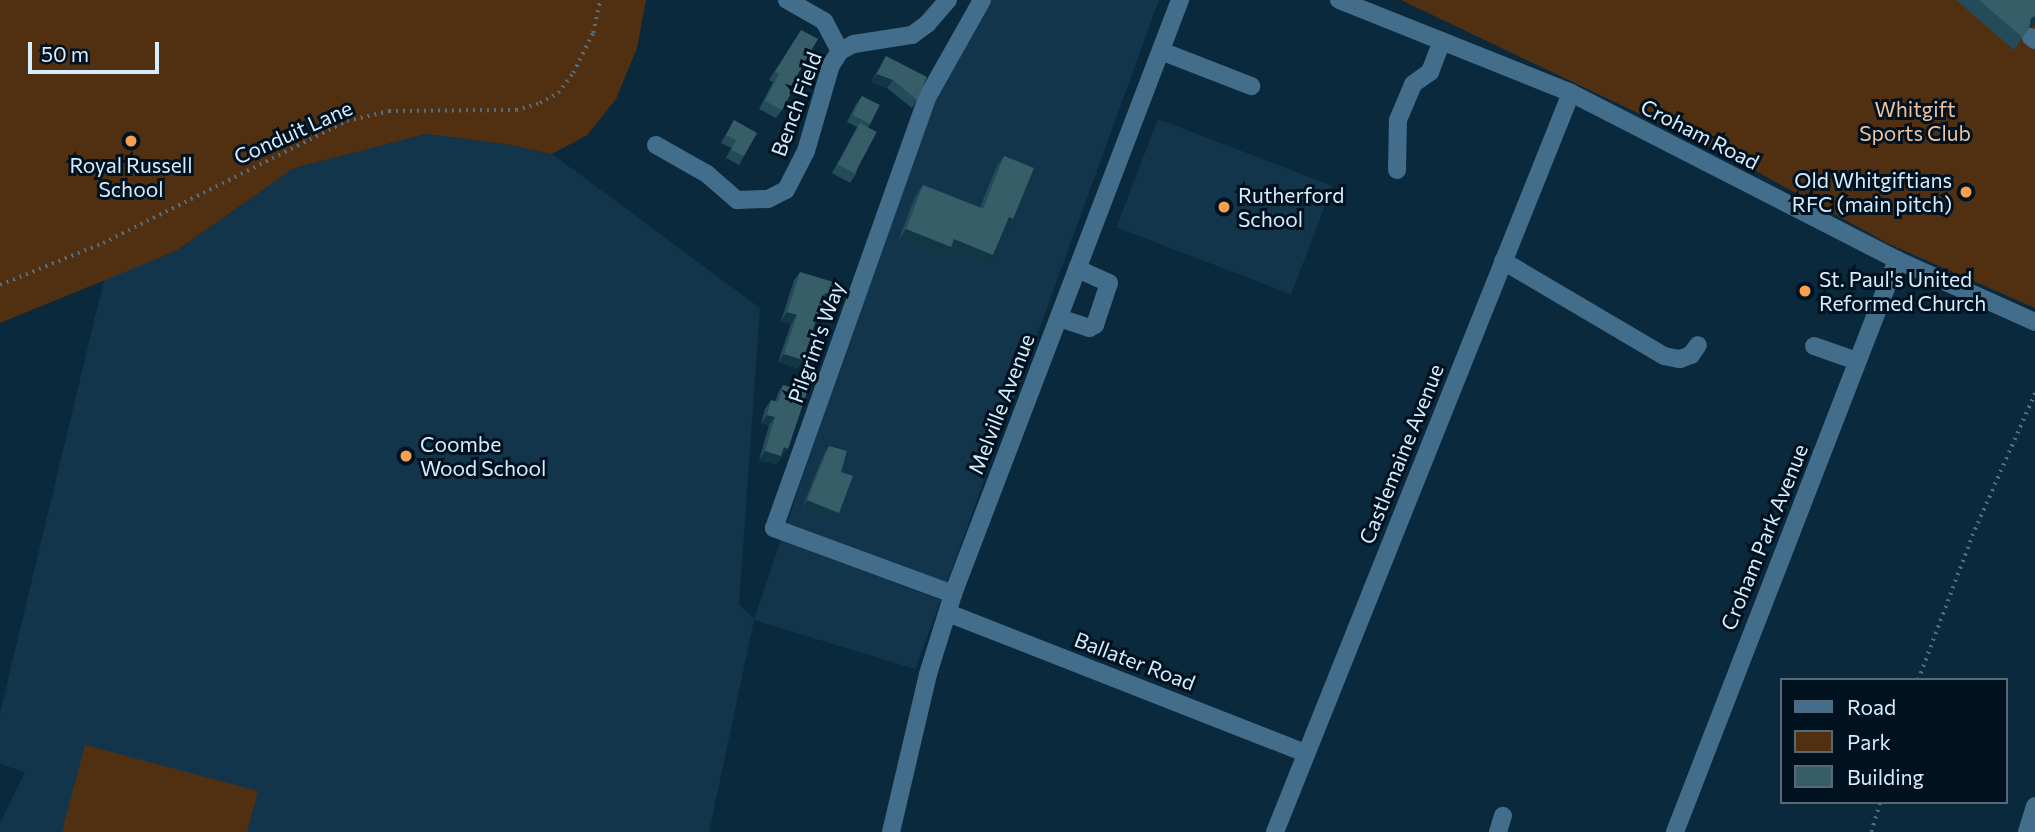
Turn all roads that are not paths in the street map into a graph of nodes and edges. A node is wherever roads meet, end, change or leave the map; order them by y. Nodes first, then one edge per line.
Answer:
1 (787, 0) edge
2 (948, 0) edge
3 (982, 0) edge
4 (1180, 0) edge
5 (1339, 0) edge
6 (1442, 41) junction
7 (840, 51) junction
8 (1161, 51) junction
9 (1251, 86) dead end
10 (1571, 93) junction
11 (656, 145) dead end
12 (1397, 170) dead end
13 (1897, 260) junction
14 (1503, 261) junction
15 (1077, 270) junction
16 (1059, 318) junction
17 (2035, 321) edge
18 (1698, 345) dead end
19 (1815, 346) dead end
20 (1857, 361) junction
21 (953, 594) junction
22 (948, 612) junction
23 (1306, 753) junction
24 (2035, 806) edge
25 (891, 832) edge
26 (1275, 832) edge
27 (1675, 832) edge
28 (2027, 832) edge

1 - 7 street, Bench Field
2 - 7 street, Bench Field
3 - 21 street, Pilgrim's Way
4 - 8 street, Melville Avenue
5 - 6 street, Croham Road
6 - 10 street, Croham Road
6 - 12 street
7 - 11 street, Bench Field
8 - 9 street
8 - 15 street, Melville Avenue
10 - 13 street, Croham Road
10 - 14 street, Castlemaine Avenue
13 - 17 street, Croham Road
13 - 20 street, Croham Park Avenue
14 - 18 street
14 - 23 street, Castlemaine Avenue
15 - 16 street, Melville Avenue
15 - 16 street
16 - 21 street, Melville Avenue
19 - 20 street
20 - 27 street, Croham Park Avenue
21 - 22 street, Melville Avenue
22 - 23 street, Ballater Road
22 - 25 street, Melville Avenue
23 - 26 street, Castlemaine Avenue
24 - 28 street

